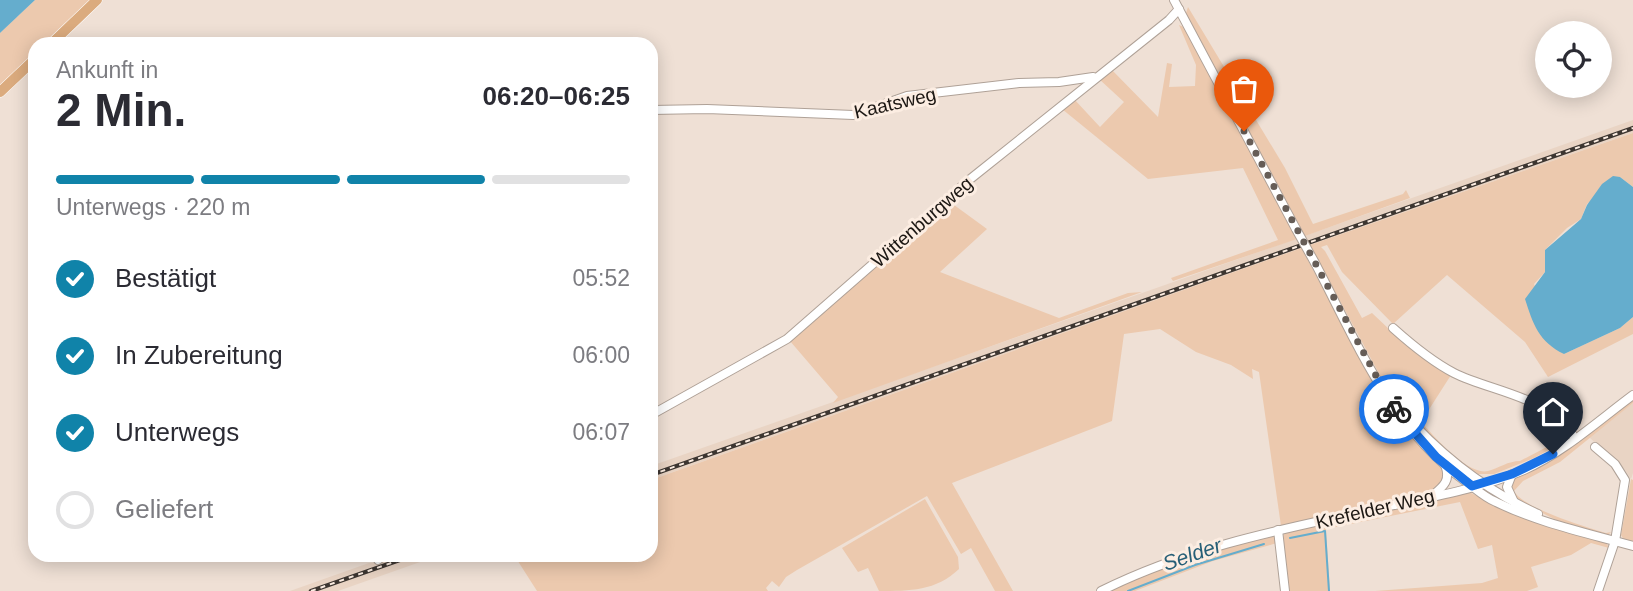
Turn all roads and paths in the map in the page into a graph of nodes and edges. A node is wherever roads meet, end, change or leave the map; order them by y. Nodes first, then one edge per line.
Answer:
1 (97, 0) edge
2 (1174, 0) edge
3 (1179, 9) junction
4 (58, 37) edge
5 (28, 66) edge
6 (1096, 77) junction
7 (0, 92) edge
8 (658, 110) edge
9 (1393, 328) dead end
10 (1384, 390) junction
11 (1633, 395) edge
12 (658, 411) edge
13 (1575, 439) junction
14 (1595, 447) dead end
15 (1445, 465) junction
16 (1512, 474) junction
17 (1483, 483) junction
18 (1472, 486) junction
19 (1431, 496) junction
20 (1514, 502) junction
21 (1569, 528) junction
22 (1278, 530) junction
23 (1615, 541) junction
24 (1633, 546) edge
25 (1101, 591) edge
26 (1285, 591) edge
27 (1598, 591) edge

1 - 4 main road
2 - 3 street
3 - 6 street, Wittenburgweg
3 - 10 street, bridge
5 - 7 main road
6 - 8 street, Kaatsweg
6 - 12 street, Wittenburgweg
9 - 13 street
10 - 15 street
10 - 17 street
11 - 13 street, Krefelder Weg
13 - 16 street, Krefelder Weg
14 - 23 street
15 - 18 street
15 - 19 street
16 - 17 street, Krefelder Weg
16 - 20 street
17 - 18 street, Krefelder Weg
17 - 20 street
18 - 19 street, Krefelder Weg
18 - 21 street
19 - 22 street, Krefelder Weg
20 - 21 street
21 - 23 street
22 - 25 street, Krefelder Weg
22 - 26 street
23 - 24 street
23 - 27 street

